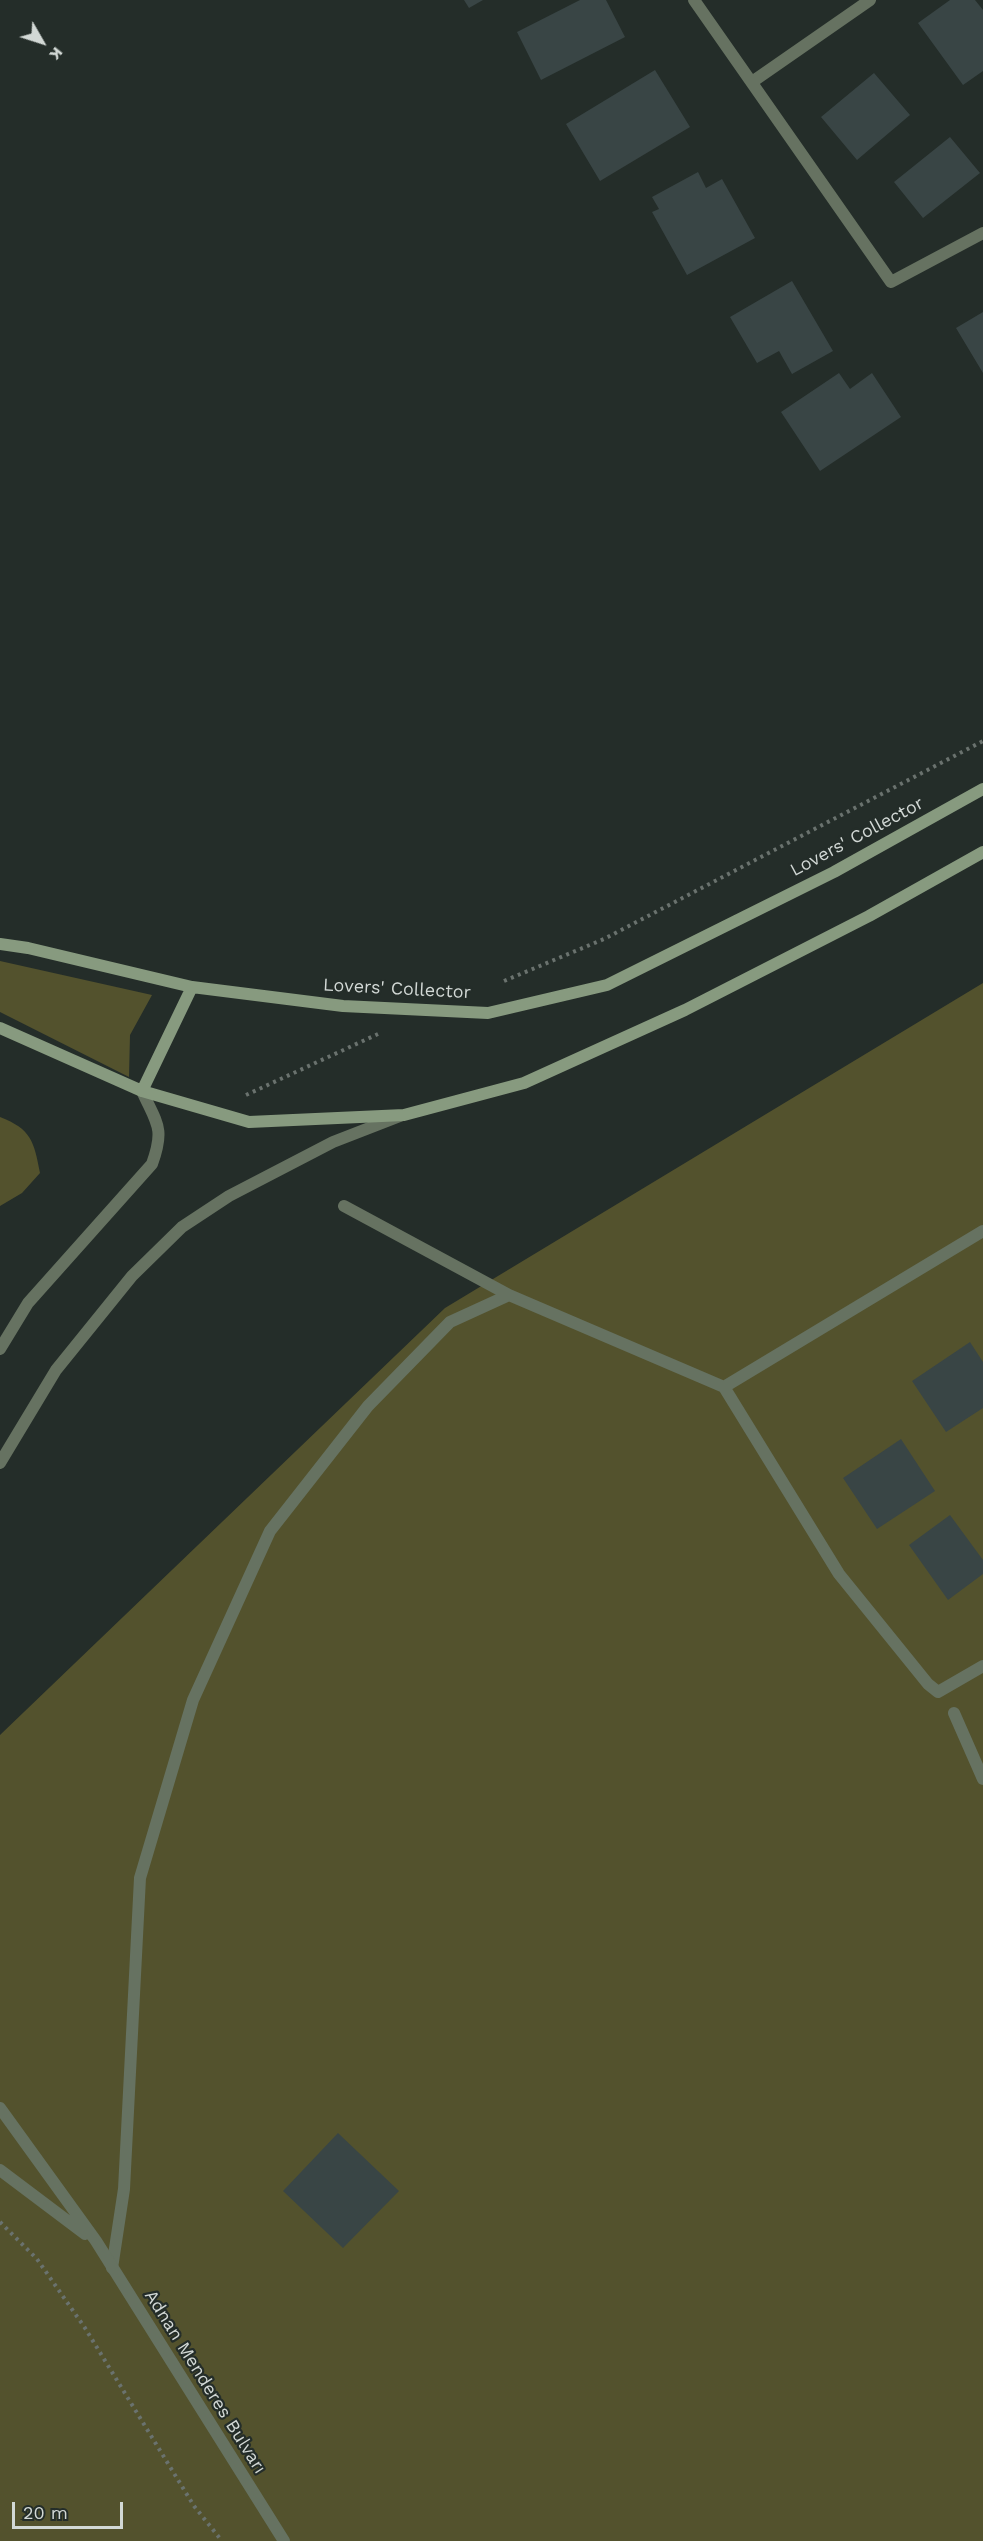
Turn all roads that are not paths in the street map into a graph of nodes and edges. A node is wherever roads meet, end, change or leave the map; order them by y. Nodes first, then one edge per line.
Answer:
1 (694, 0) edge
2 (870, 0) edge
3 (752, 82) junction
4 (983, 233) edge
5 (983, 789) edge
6 (983, 852) edge
7 (0, 944) edge
8 (192, 987) junction
9 (0, 1028) edge
10 (142, 1091) junction
11 (404, 1115) junction
12 (344, 1206) dead end
13 (983, 1231) edge
14 (509, 1295) junction
15 (0, 1348) edge
16 (724, 1388) junction
17 (0, 1463) edge
18 (983, 1666) edge
19 (954, 1713) dead end
20 (983, 1779) edge
21 (0, 2109) edge
22 (0, 2170) edge
23 (96, 2241) junction
24 (112, 2268) junction
25 (284, 2541) edge

1 - 3 street
2 - 3 street
3 - 4 street
5 - 8 main road, Lovers' Collector
6 - 11 main road
7 - 8 main road, Lovers' Collector
8 - 10 main road
9 - 10 main road
10 - 11 main road
10 - 15 street
11 - 17 street
12 - 14 street
13 - 16 street
14 - 16 street
14 - 24 street
16 - 18 street
19 - 20 street
21 - 23 street, Adnan Menderes Bulvarı
22 - 23 street, Adnan Menderes Bulvarı
23 - 24 street, Adnan Menderes Bulvarı
24 - 25 street, Adnan Menderes Bulvarı

